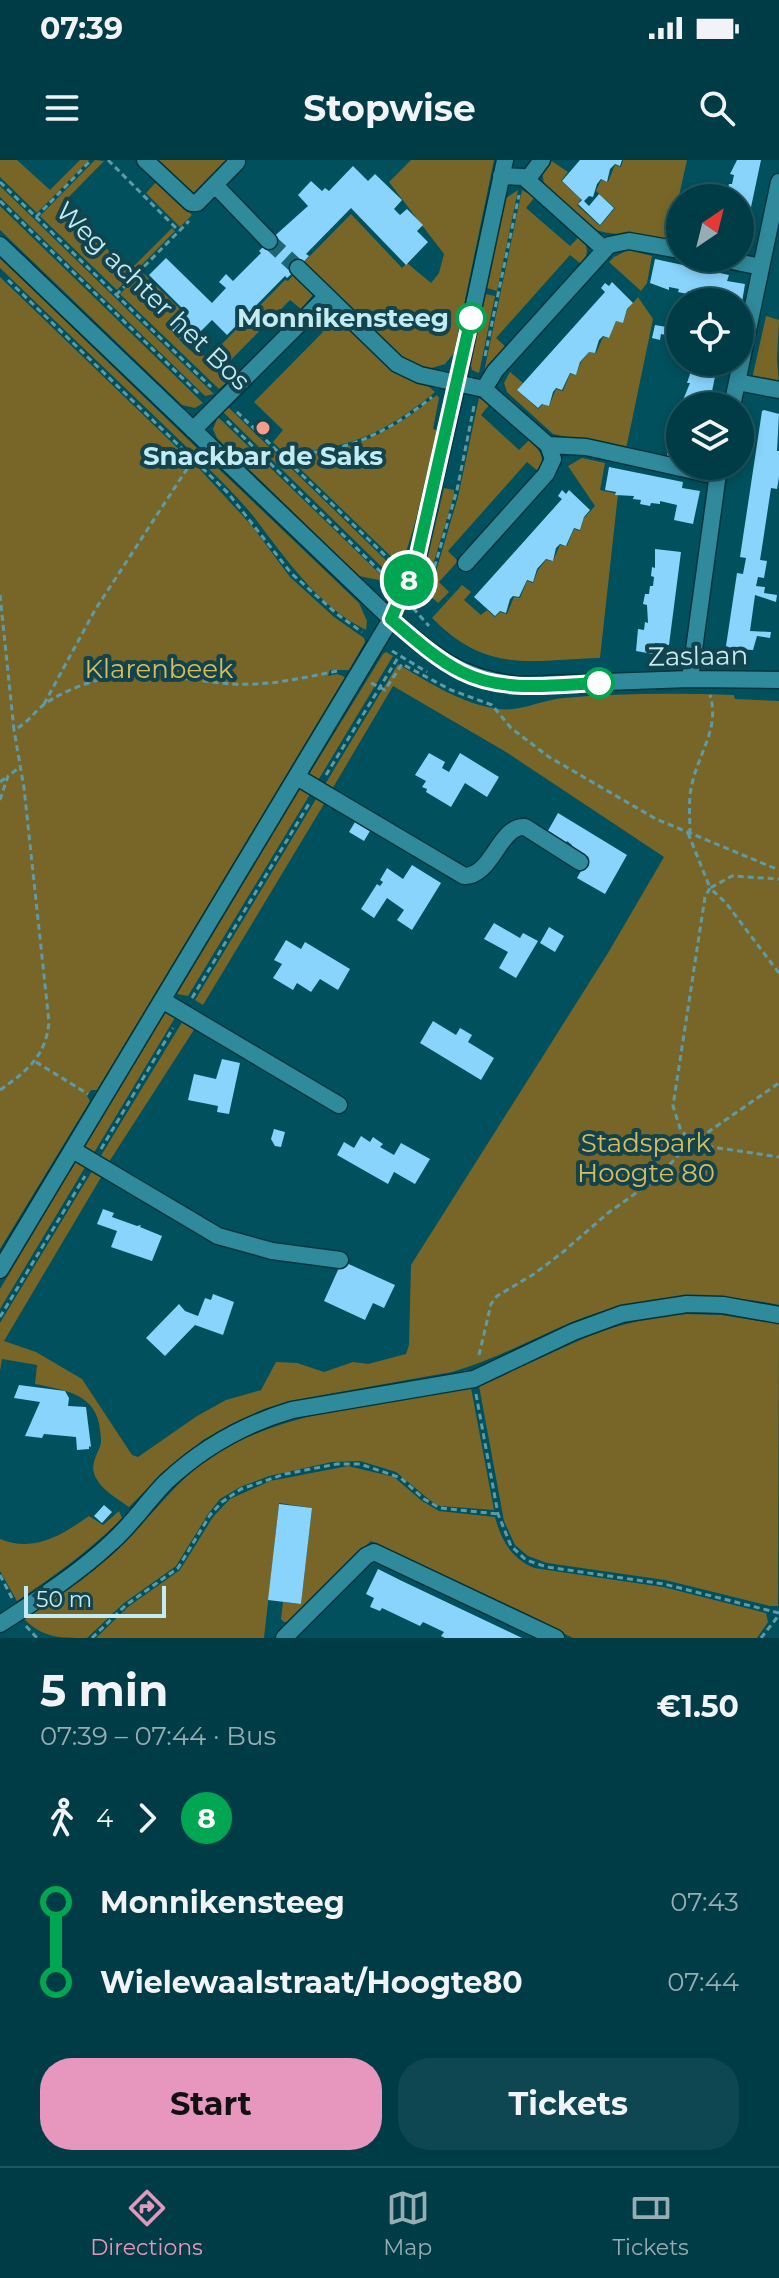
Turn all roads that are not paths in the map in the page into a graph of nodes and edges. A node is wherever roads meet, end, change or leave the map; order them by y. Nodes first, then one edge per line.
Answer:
1 (145, 160) edge
2 (542, 160) edge
3 (237, 161) edge
4 (503, 168) edge
5 (527, 180) junction
6 (779, 182) edge
7 (215, 185) junction
8 (269, 241) tunnel mouth
9 (0, 245) edge
10 (666, 248) edge
11 (604, 249) junction
12 (754, 266) edge
13 (761, 267) junction
14 (298, 268) tunnel mouth
15 (327, 296) junction
16 (737, 382) junction
17 (451, 383) junction
18 (484, 389) junction
19 (779, 390) edge
20 (735, 392) edge
21 (193, 430) junction
22 (548, 445) junction
23 (666, 462) edge
24 (717, 480) edge
25 (466, 563) dead end
26 (391, 619) junction
27 (698, 679) junction
28 (779, 680) edge
29 (297, 777) junction
30 (580, 862) dead end
31 (162, 1000) junction
32 (339, 1105) dead end
33 (73, 1150) junction
34 (340, 1260) dead end
35 (0, 1270) edge
36 (779, 1315) edge
37 (0, 1624) edge
38 (284, 1638) edge
39 (556, 1638) edge

1 - 7 street
2 - 5 street
3 - 7 street
4 - 5 street
4 - 17 street
5 - 11 street
6 - 13 street
7 - 8 street
9 - 21 street
10 - 11 street
11 - 18 street
12 - 13 street
13 - 16 street
14 - 15 street
15 - 17 street
15 - 21 street
16 - 19 street
16 - 20 street
17 - 18 street
17 - 26 street
18 - 22 street
21 - 26 street
22 - 23 street
22 - 25 street
24 - 27 street
26 - 27 street, Zaslaan
26 - 29 street
27 - 28 street, Zaslaan
29 - 30 street
29 - 31 street
31 - 32 street
31 - 33 street
33 - 34 street
33 - 35 street
36 - 37 street
38 - 39 street

